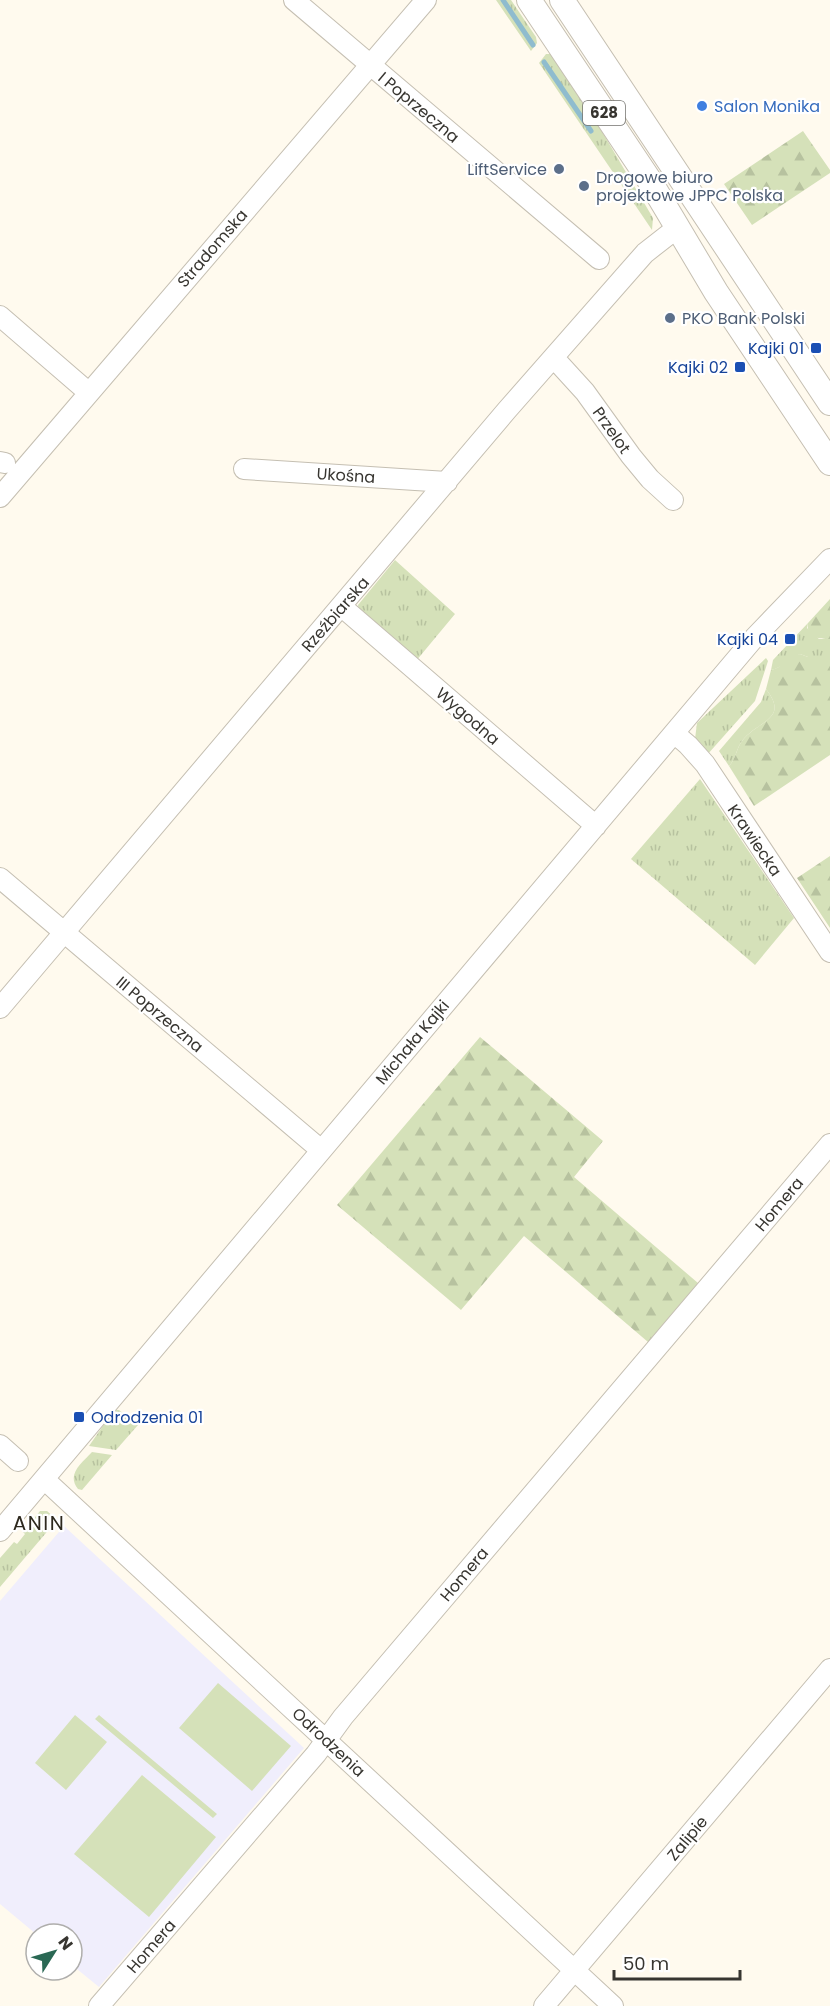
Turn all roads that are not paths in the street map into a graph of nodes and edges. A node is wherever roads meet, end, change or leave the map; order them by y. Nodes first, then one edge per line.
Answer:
1 (294, 0) edge
2 (426, 0) edge
3 (529, 0) edge
4 (562, 0) edge
5 (369, 64) junction
6 (677, 228) junction
7 (599, 259) dead end
8 (0, 316) edge
9 (554, 357) junction
10 (88, 392) junction
11 (830, 403) edge
12 (830, 463) edge
13 (244, 469) dead end
14 (447, 482) junction
15 (0, 497) edge
16 (673, 500) dead end
17 (830, 559) edge
18 (340, 606) junction
19 (674, 733) junction
20 (596, 826) junction
21 (0, 878) edge
22 (63, 933) junction
23 (830, 952) edge
24 (0, 1008) edge
25 (830, 1144) edge
26 (321, 1150) junction
27 (0, 1445) edge
28 (18, 1461) dead end
29 (44, 1479) junction
30 (0, 1531) edge
31 (830, 1670) edge
32 (328, 1740) junction
33 (575, 1970) junction
34 (99, 2006) edge
35 (544, 2006) edge
36 (613, 2006) edge

1 - 5 street, I Poprzeczna
2 - 5 street, Stradomska
3 - 6 main road, 628
4 - 11 main road, 628
5 - 7 street, I Poprzeczna
5 - 10 street, Stradomska
6 - 9 street, Rzeźbiarska
6 - 12 main road, 628
8 - 10 street
9 - 14 street, Rzeźbiarska
9 - 16 street, Przelot
10 - 15 street, Stradomska
13 - 14 street, Ukośna
14 - 18 street, Rzeźbiarska
17 - 19 street, Michała Kajki
18 - 20 street, Wygodna
18 - 22 street, Rzeźbiarska
19 - 20 street, Michała Kajki
19 - 23 street, Krawiecka
20 - 26 street, Michała Kajki
21 - 22 street, III Poprzeczna
22 - 24 street, Rzeźbiarska
22 - 26 street, III Poprzeczna
25 - 32 street, Homera
26 - 29 street, Michała Kajki
27 - 28 street
29 - 30 street, Michała Kajki
29 - 32 street, Odrodzenia
31 - 33 street, Zalipie
32 - 33 street, Odrodzenia
32 - 34 street, Homera
33 - 35 street, Zalipie
33 - 36 street, Odrodzenia

